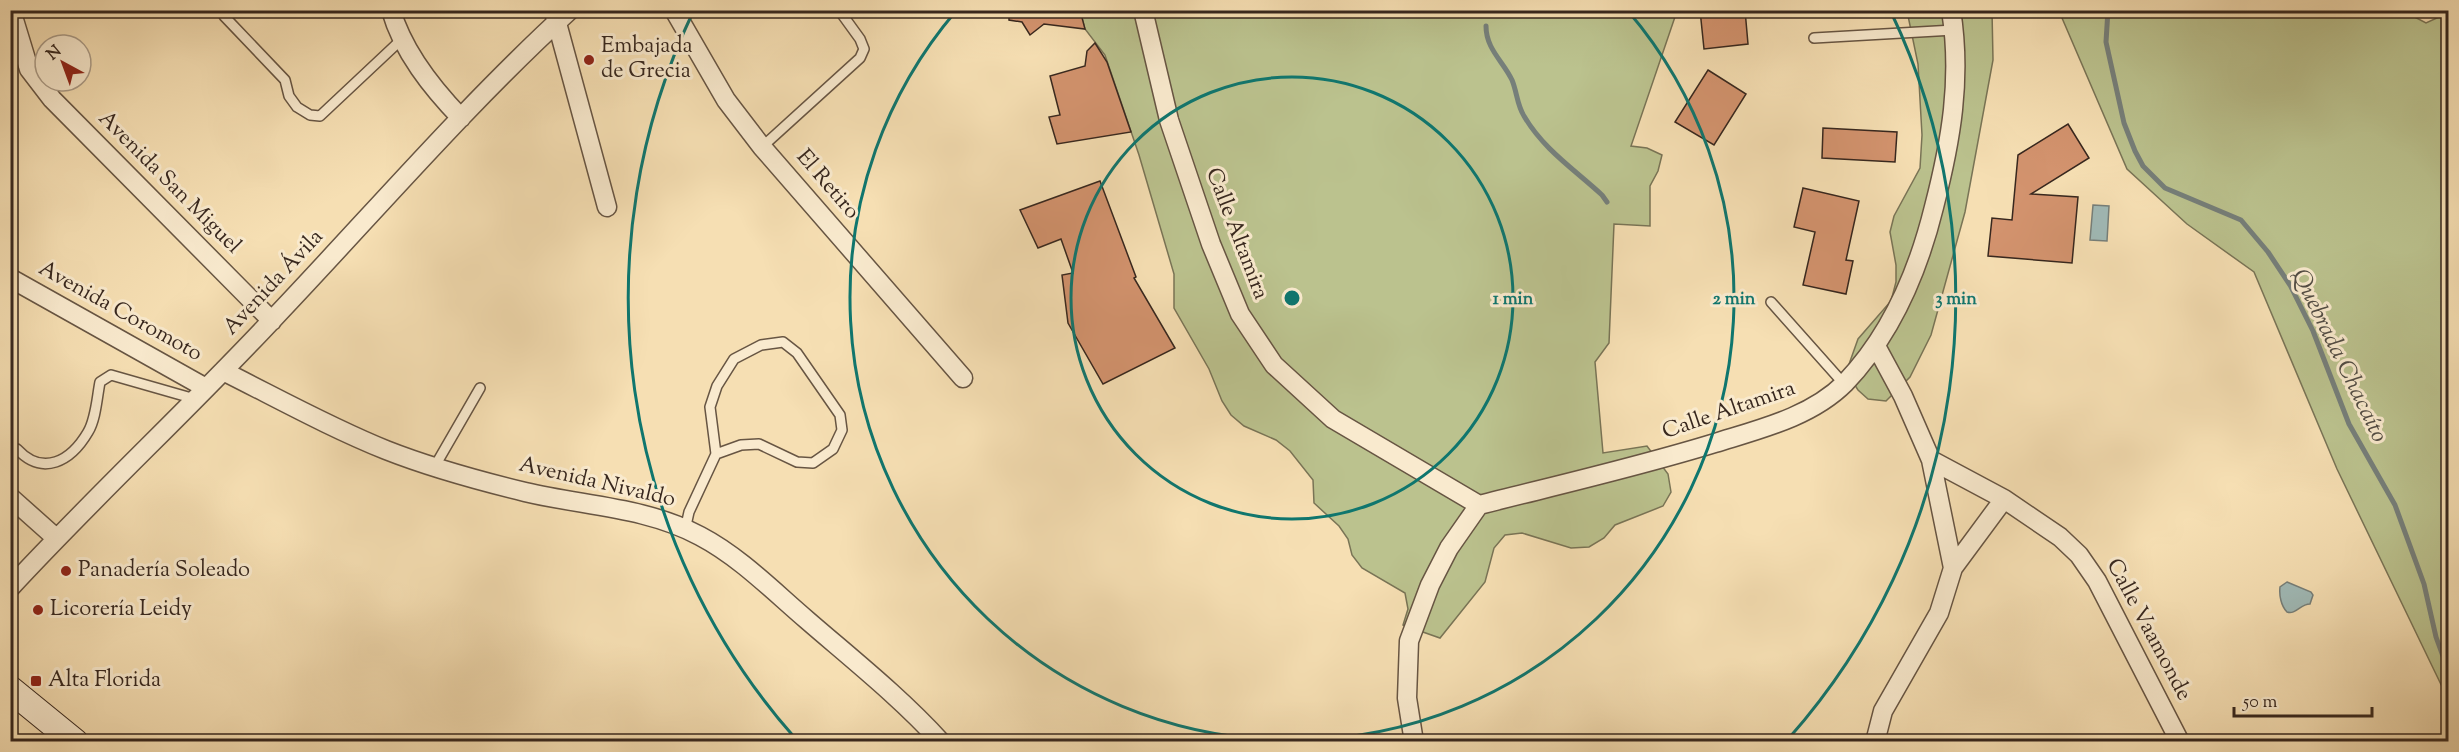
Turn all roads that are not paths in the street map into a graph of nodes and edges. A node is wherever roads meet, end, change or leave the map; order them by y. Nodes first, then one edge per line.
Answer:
1 (11, 10) edge
2 (391, 10) edge
3 (674, 10) edge
4 (839, 10) edge
5 (1143, 10) edge
6 (1952, 10) edge
7 (560, 14) edge
8 (224, 16) dead end
9 (1954, 30) junction
10 (1814, 38) dead end
11 (402, 39) junction
12 (461, 118) junction
13 (762, 147) junction
14 (608, 207) dead end
15 (10, 278) edge
16 (1772, 302) dead end
17 (272, 321) junction
18 (1876, 346) junction
19 (224, 371) junction
20 (963, 378) dead end
21 (1844, 384) junction
22 (480, 388) dead end
23 (200, 394) junction
24 (17, 449) dead end
25 (716, 454) junction
26 (1931, 460) junction
27 (435, 466) junction
28 (10, 497) edge
29 (2004, 499) junction
30 (1479, 505) junction
31 (685, 530) junction
32 (56, 538) junction
33 (1953, 568) junction
34 (10, 588) edge
35 (10, 689) edge
36 (75, 741) edge
37 (941, 741) edge
38 (1414, 741) edge
39 (1875, 741) edge
40 (2180, 741) edge

1 - 17 street, Avenida San Miguel
2 - 11 street
3 - 13 street, El Retiro
4 - 13 lane
5 - 30 street, Calle Altamira
6 - 9 street, Calle Altamira
7 - 12 street, Avenida Ávila
7 - 14 street
8 - 11 lane
9 - 10 lane
9 - 18 street, Calle Altamira
11 - 12 street
12 - 17 street, Avenida Ávila
13 - 20 street, El Retiro
15 - 23 street, Avenida Coromoto
16 - 21 lane
17 - 19 street, Avenida Ávila
18 - 21 street, Calle Altamira
18 - 26 street
19 - 23 street, Avenida Ávila
19 - 27 street, Avenida Nivaldo
21 - 30 street, Calle Altamira
22 - 27 lane
23 - 24 lane
23 - 32 street, Avenida Ávila
25 - 25 lane
25 - 31 lane
26 - 29 street, Calle Vaamonde
26 - 33 street
27 - 31 street, Avenida Nivaldo
28 - 32 street
29 - 33 street
29 - 40 street, Calle Vaamonde
30 - 38 street
31 - 37 street, Avenida Nivaldo
32 - 34 street, Avenida Ávila
33 - 39 street
35 - 36 street

